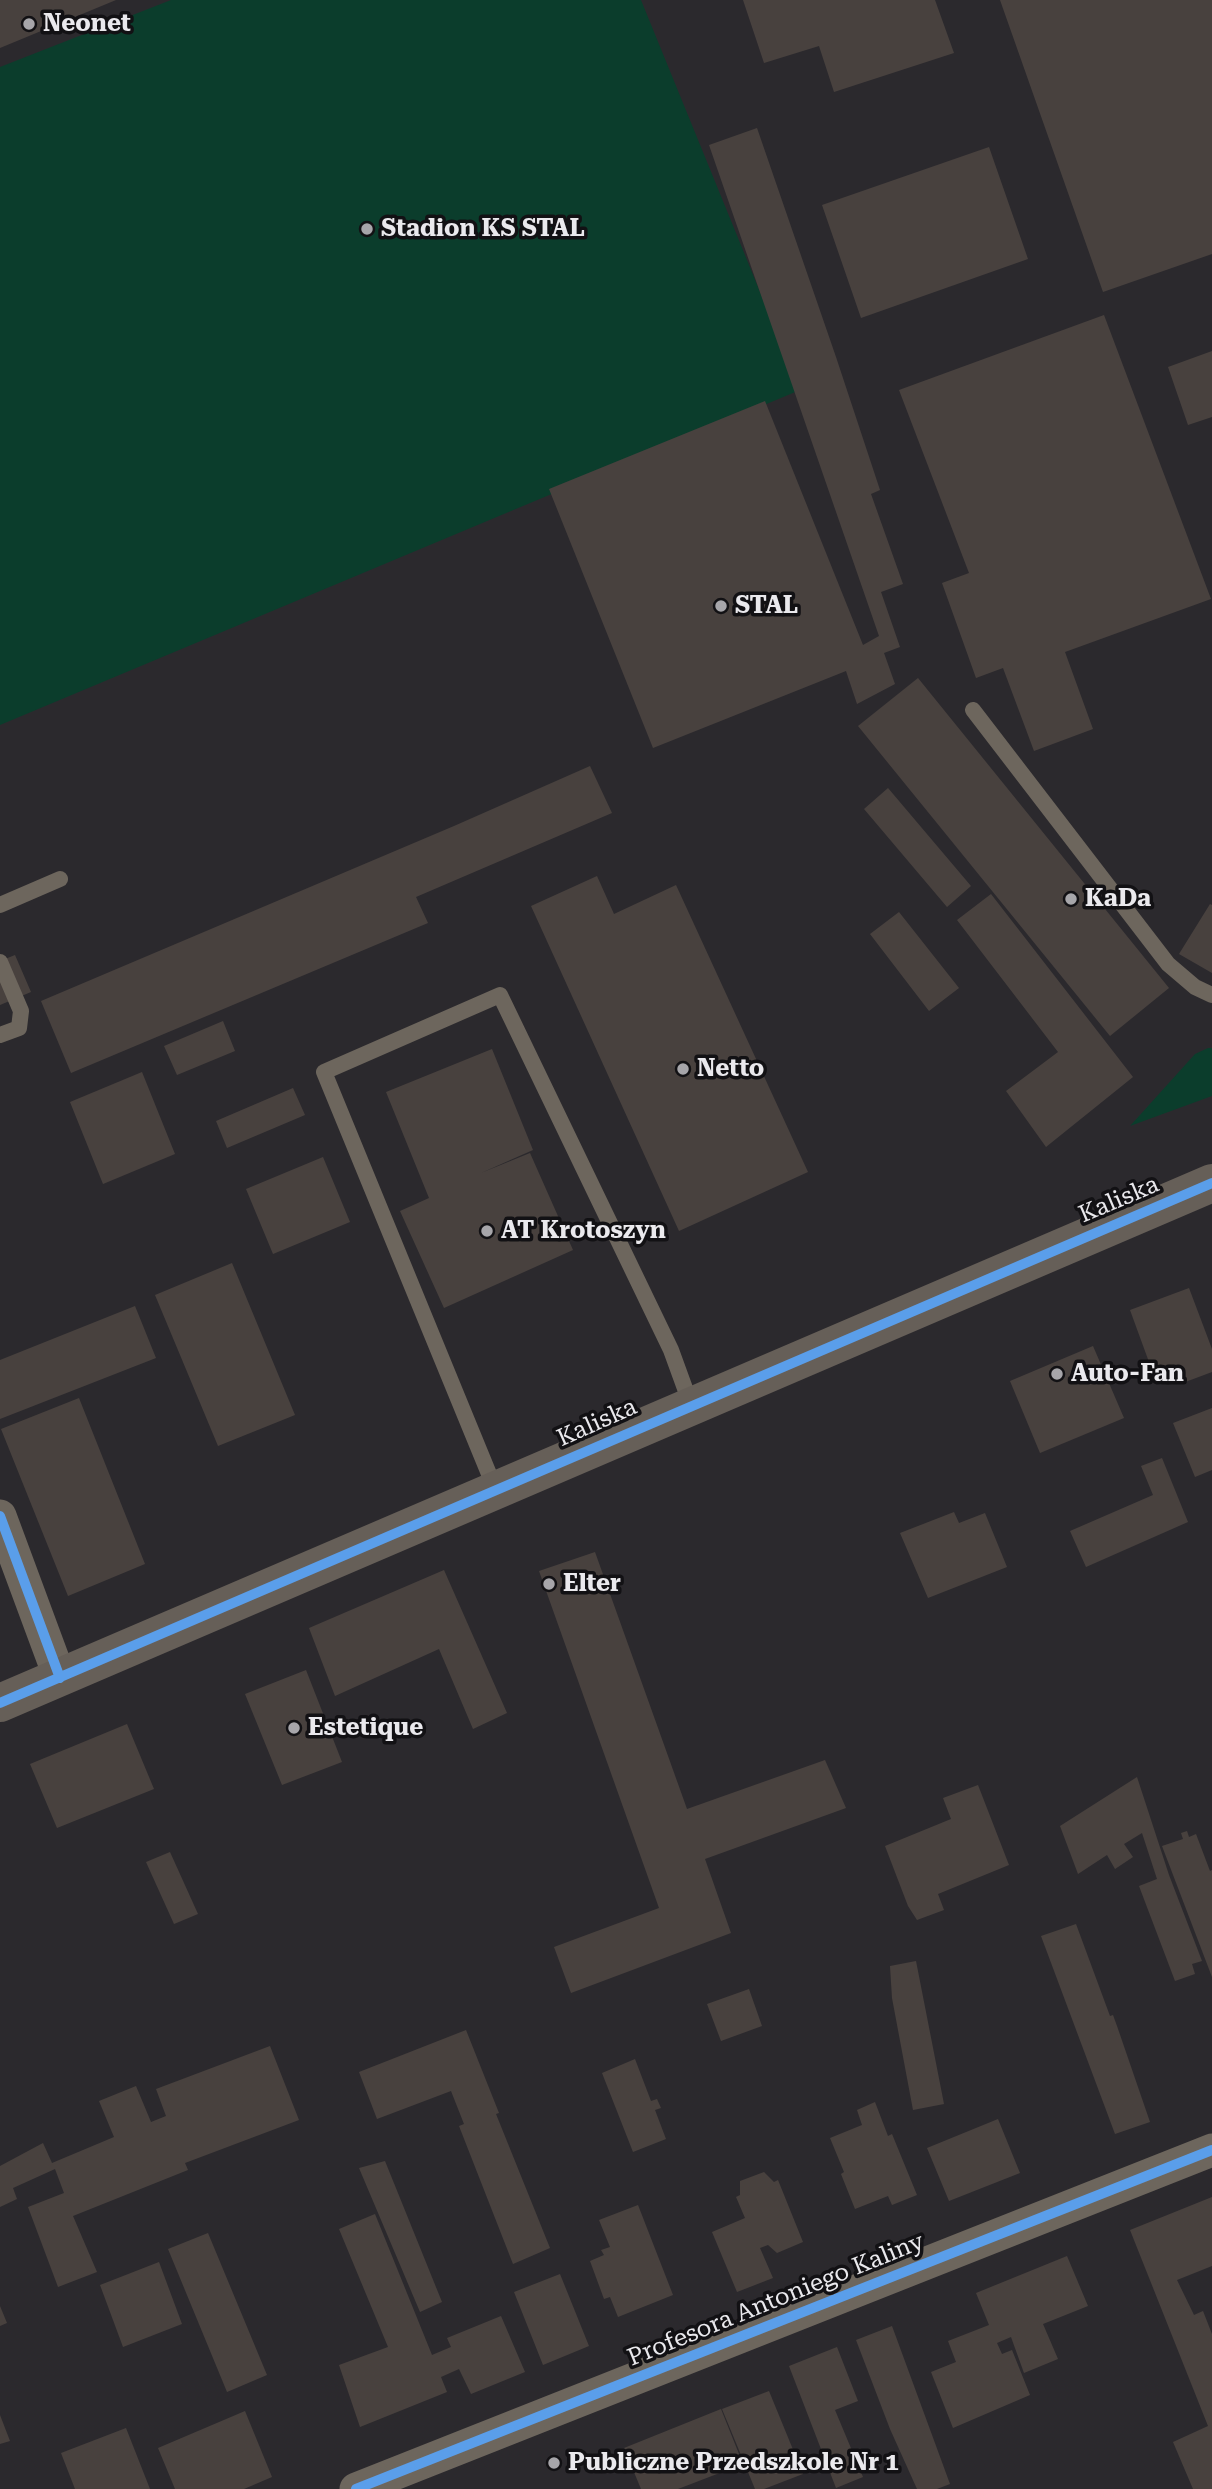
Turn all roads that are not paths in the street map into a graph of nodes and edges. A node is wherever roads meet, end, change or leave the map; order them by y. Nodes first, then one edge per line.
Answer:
1 (972, 710) dead end
2 (60, 879) dead end
3 (0, 905) edge
4 (0, 962) edge
5 (1212, 995) edge
6 (0, 1035) edge
7 (1212, 1183) edge
8 (691, 1405) junction
9 (496, 1490) junction
10 (0, 1516) edge
11 (60, 1678) junction
12 (0, 1703) edge
13 (1212, 2150) edge
14 (356, 2489) edge

1 - 5 lane
2 - 3 lane
4 - 6 lane
7 - 8 street, Kaliska
8 - 9 street, Kaliska
8 - 9 lane
9 - 11 street, Kaliska
10 - 11 street
11 - 12 street, Kaliska
13 - 14 street, Profesora Antoniego Kaliny

